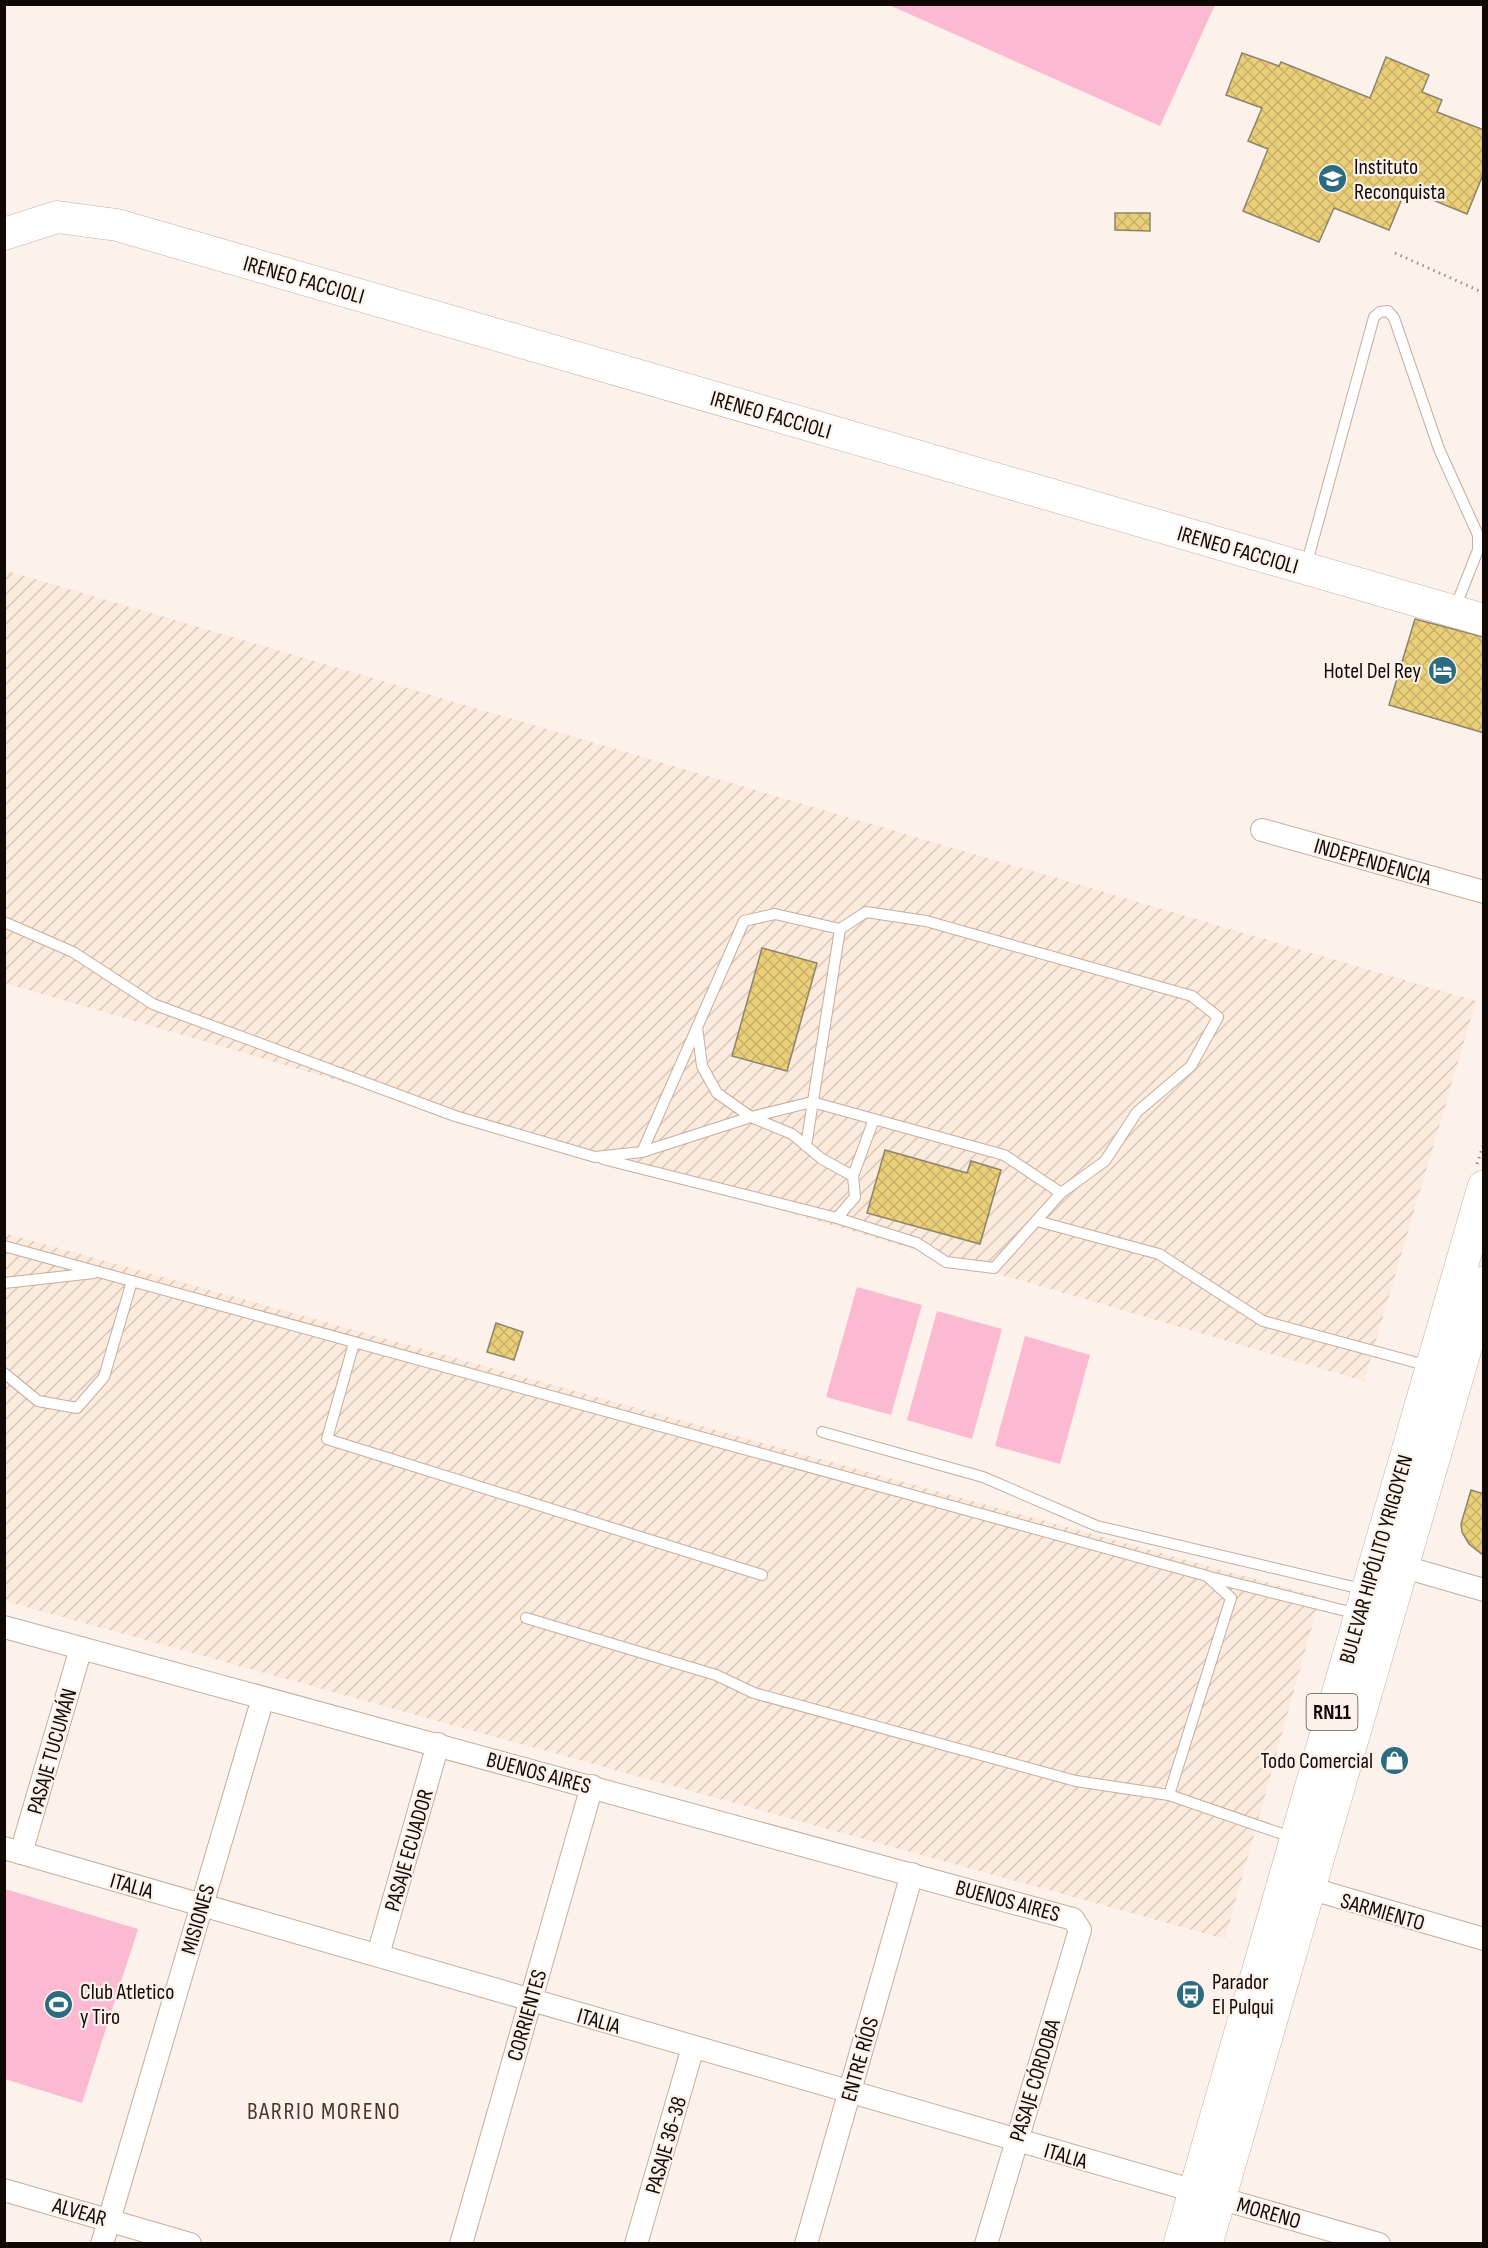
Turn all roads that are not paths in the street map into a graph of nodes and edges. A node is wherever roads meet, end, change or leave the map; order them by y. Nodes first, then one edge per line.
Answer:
1 (4, 234) edge
2 (1305, 569) junction
3 (1469, 616) edge
4 (1262, 830) dead end
5 (1484, 892) edge
6 (4, 922) edge
7 (840, 929) junction
8 (697, 1027) junction
9 (812, 1102) junction
10 (751, 1117) junction
11 (874, 1119) junction
12 (806, 1146) junction
13 (642, 1152) junction
14 (595, 1156) junction
15 (853, 1176) junction
16 (1484, 1187) edge
17 (1061, 1193) junction
18 (837, 1218) junction
19 (1037, 1221) junction
20 (1477, 1235) edge
21 (4, 1246) edge
22 (100, 1273) junction
23 (132, 1281) junction
24 (4, 1283) edge
25 (1484, 1283) edge
26 (354, 1343) junction
27 (1431, 1367) junction
28 (4, 1373) edge
29 (822, 1432) dead end
30 (1401, 1566) junction
31 (762, 1575) dead end
32 (1207, 1576) junction
33 (1484, 1590) edge
34 (1363, 1603) junction
35 (526, 1618) dead end
36 (4, 1627) edge
37 (81, 1648) junction
38 (263, 1698) junction
39 (438, 1744) junction
40 (592, 1786) junction
41 (1169, 1795) junction
42 (1296, 1839) junction
43 (13, 1851) edge
44 (912, 1874) junction
45 (1296, 1885) junction
46 (201, 1905) junction
47 (1073, 1919) joint
48 (1484, 1939) edge
49 (378, 1955) junction
50 (530, 2000) junction
51 (693, 2047) junction
52 (850, 2092) junction
53 (1015, 2140) junction
54 (4, 2190) edge
55 (1206, 2194) junction
56 (109, 2220) junction
57 (102, 2244) edge
58 (190, 2244) edge
59 (461, 2244) edge
60 (636, 2244) edge
61 (806, 2244) edge
62 (986, 2244) edge
63 (1179, 2244) edge
64 (1206, 2244) edge
65 (1379, 2244) edge

1 - 2 street, IRENEO FACCIOLI
2 - 3 street, IRENEO FACCIOLI
2 - 3 lane
4 - 5 street, INDEPENDENCIA
6 - 14 lane
7 - 8 lane
7 - 9 lane
7 - 17 lane
8 - 10 lane
8 - 13 lane
9 - 10 lane
9 - 11 lane
9 - 12 lane
10 - 12 lane
10 - 13 lane
11 - 15 lane
11 - 17 lane
12 - 15 lane
13 - 14 lane
14 - 18 lane
15 - 18 lane
16 - 20 highway, BULEVAR HIPÓLITO YRIGOYEN / RN11
17 - 19 lane
18 - 19 lane
19 - 27 lane
20 - 27 highway, BULEVAR HIPÓLITO YRIGOYEN / RN11
21 - 22 lane
22 - 23 lane
22 - 24 lane
23 - 26 lane
23 - 28 lane
25 - 30 highway, BULEVAR HIPÓLITO YRIGOYEN / RN11
26 - 31 lane
26 - 32 lane
27 - 34 highway, BULEVAR HIPÓLITO YRIGOYEN / RN11
29 - 34 lane
30 - 33 street
30 - 45 highway, BULEVAR HIPÓLITO YRIGOYEN / RN11
32 - 34 lane
32 - 41 lane
34 - 42 highway, BULEVAR HIPÓLITO YRIGOYEN / RN11
35 - 41 lane
36 - 37 street, BUENOS AIRES
37 - 38 street, BUENOS AIRES
37 - 43 street, PASAJE TUCUMÁN
38 - 39 street, BUENOS AIRES
38 - 46 street, MISIONES
39 - 40 street, BUENOS AIRES
39 - 49 street, PASAJE ECUADOR
40 - 44 street, BUENOS AIRES
40 - 50 street, CORRIENTES
41 - 42 lane
42 - 45 highway, BULEVAR HIPÓLITO YRIGOYEN / RN11
43 - 46 street, ITALIA
44 - 47 street, BUENOS AIRES
44 - 52 street, ENTRE RÍOS
45 - 48 street, SARMIENTO
45 - 55 highway, BULEVAR HIPÓLITO YRIGOYEN / RN11
46 - 49 street, ITALIA
46 - 56 street, MISIONES
47 - 53 street, PASAJE CÓRDOBA
49 - 50 street, ITALIA
50 - 51 street, ITALIA
50 - 59 street, CORRIENTES
51 - 52 street, ITALIA
51 - 60 street, PASAJE 36-38
52 - 53 street, ITALIA
52 - 61 street, ENTRE RÍOS
53 - 55 street, ITALIA
53 - 62 street, PASAJE CÓRDOBA
54 - 56 street, ALVEAR
55 - 63 highway, BULEVAR HIPÓLITO YRIGOYEN / RN11
55 - 64 highway, BULEVAR HIPÓLITO YRIGOYEN / RN11
55 - 65 street, MORENO
56 - 57 street, MISIONES
56 - 58 street, ALVEAR

